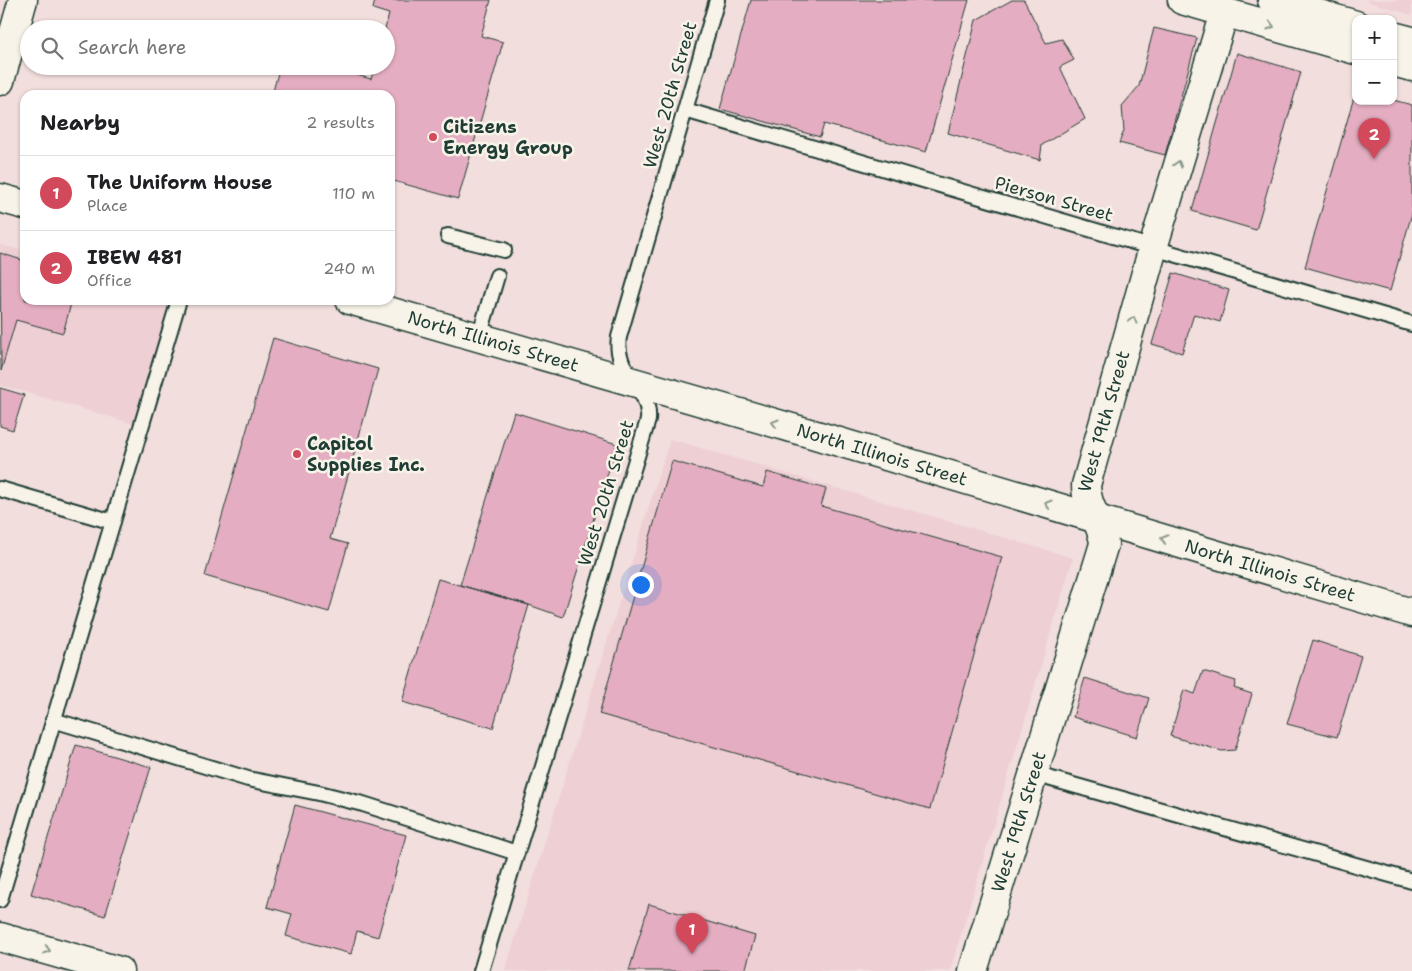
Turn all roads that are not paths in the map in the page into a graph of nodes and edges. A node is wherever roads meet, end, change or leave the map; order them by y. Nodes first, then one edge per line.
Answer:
1 (23, 0) edge
2 (717, 0) edge
3 (1182, 0) edge
4 (1272, 0) edge
5 (1224, 13) junction
6 (1352, 24) edge
7 (1397, 37) edge
8 (1412, 41) edge
9 (1352, 49) edge
10 (1397, 63) edge
11 (1412, 68) edge
12 (0, 81) edge
13 (685, 110) junction
14 (0, 198) edge
15 (20, 204) edge
16 (448, 236) dead end
17 (1153, 248) junction
18 (504, 250) dead end
19 (497, 276) dead end
20 (178, 305) edge
21 (367, 305) edge
22 (1412, 324) edge
23 (479, 337) junction
24 (633, 382) junction
25 (0, 489) edge
26 (1095, 518) junction
27 (113, 522) junction
28 (1412, 613) edge
29 (53, 720) junction
30 (1034, 774) junction
31 (517, 853) junction
32 (1412, 881) edge
33 (0, 900) edge
34 (0, 937) edge
35 (119, 971) edge
36 (481, 971) edge
37 (974, 971) edge

1 - 12 main road
2 - 13 lane, West 20th Street
3 - 5 main road
4 - 6 main road
5 -> 9 main road
17 -> 5 main road, West 19th Street
7 - 8 main road
10 - 11 main road
13 - 17 lane, Pierson Street
13 - 24 lane, West 20th Street
14 - 15 main road
16 - 18 lane
17 - 22 lane, Pierson Street
26 -> 17 main road, West 19th Street
19 - 23 lane
20 - 27 lane
21 - 23 main road, North Illinois Street
23 - 24 main road, North Illinois Street
26 -> 24 main road, North Illinois Street
24 - 31 lane, West 20th Street
25 - 27 lane
28 -> 26 main road, North Illinois Street
26 - 30 main road, West 19th Street
27 - 29 lane
29 - 31 lane
29 - 33 lane
30 - 32 lane
30 - 37 main road, West 19th Street
31 - 36 lane, West 20th Street
34 -> 35 main road

